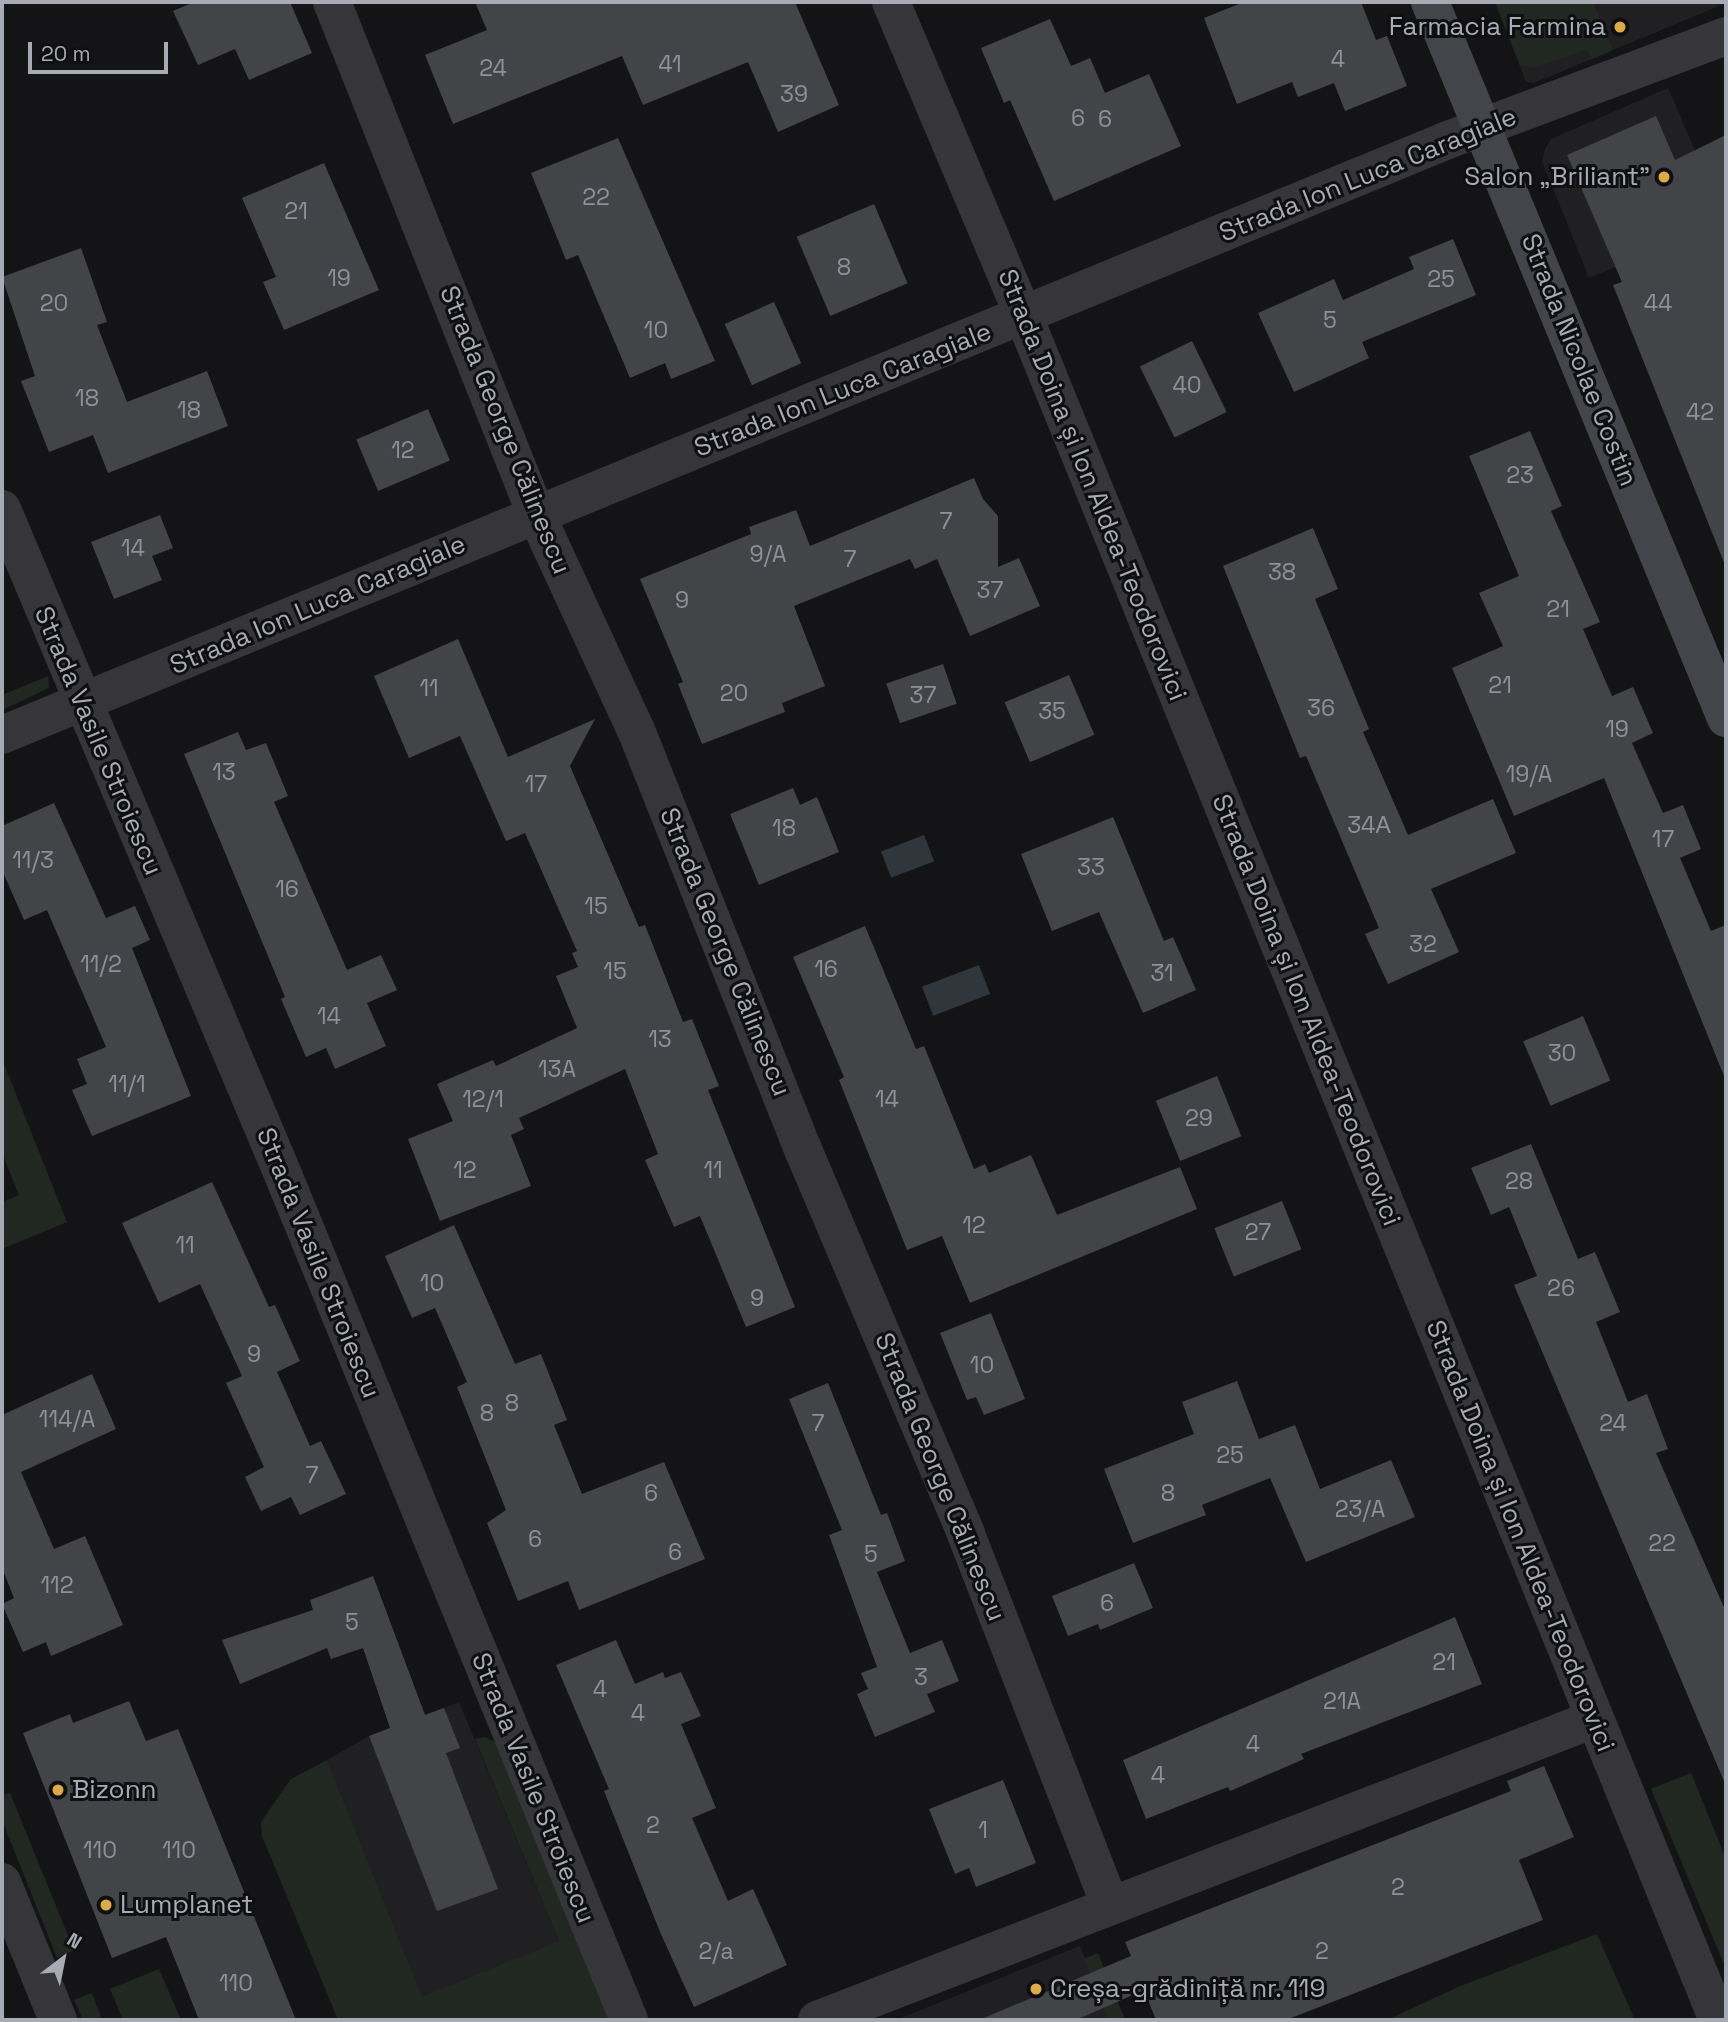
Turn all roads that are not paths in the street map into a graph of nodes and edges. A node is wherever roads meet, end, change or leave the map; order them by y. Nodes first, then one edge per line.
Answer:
1 (332, 2) edge
2 (891, 2) edge
3 (1430, 2) edge
4 (1726, 36) edge
5 (1483, 127) junction
6 (1024, 317) junction
7 (2, 509) edge
8 (536, 514) junction
9 (80, 703) junction
10 (1726, 718) edge
11 (2, 735) edge
12 (1594, 1719) junction
13 (2, 1882) edge
14 (1110, 1906) junction
15 (58, 2020) edge
16 (629, 2020) edge
17 (817, 2020) edge
18 (1718, 2020) edge

1 - 8 street, Strada George Călinescu
2 - 6 street, Strada Doina și Ion Aldea-Teodorovici
3 - 5 main road, Strada Nicolae Costin
4 - 5 street, Strada Ion Luca Caragiale
5 - 6 street, Strada Ion Luca Caragiale
5 - 10 main road, Strada Nicolae Costin
6 - 8 street, Strada Ion Luca Caragiale
6 - 12 street, Strada Doina și Ion Aldea-Teodorovici
7 - 9 street, Strada Vasile Stroiescu
8 - 9 street, Strada Ion Luca Caragiale
8 - 14 street, Strada George Călinescu
9 - 11 street, Strada Ion Luca Caragiale
9 - 16 street, Strada Vasile Stroiescu
12 - 14 street
12 - 18 street, Strada Doina și Ion Aldea-Teodorovici
13 - 15 street
14 - 17 street

